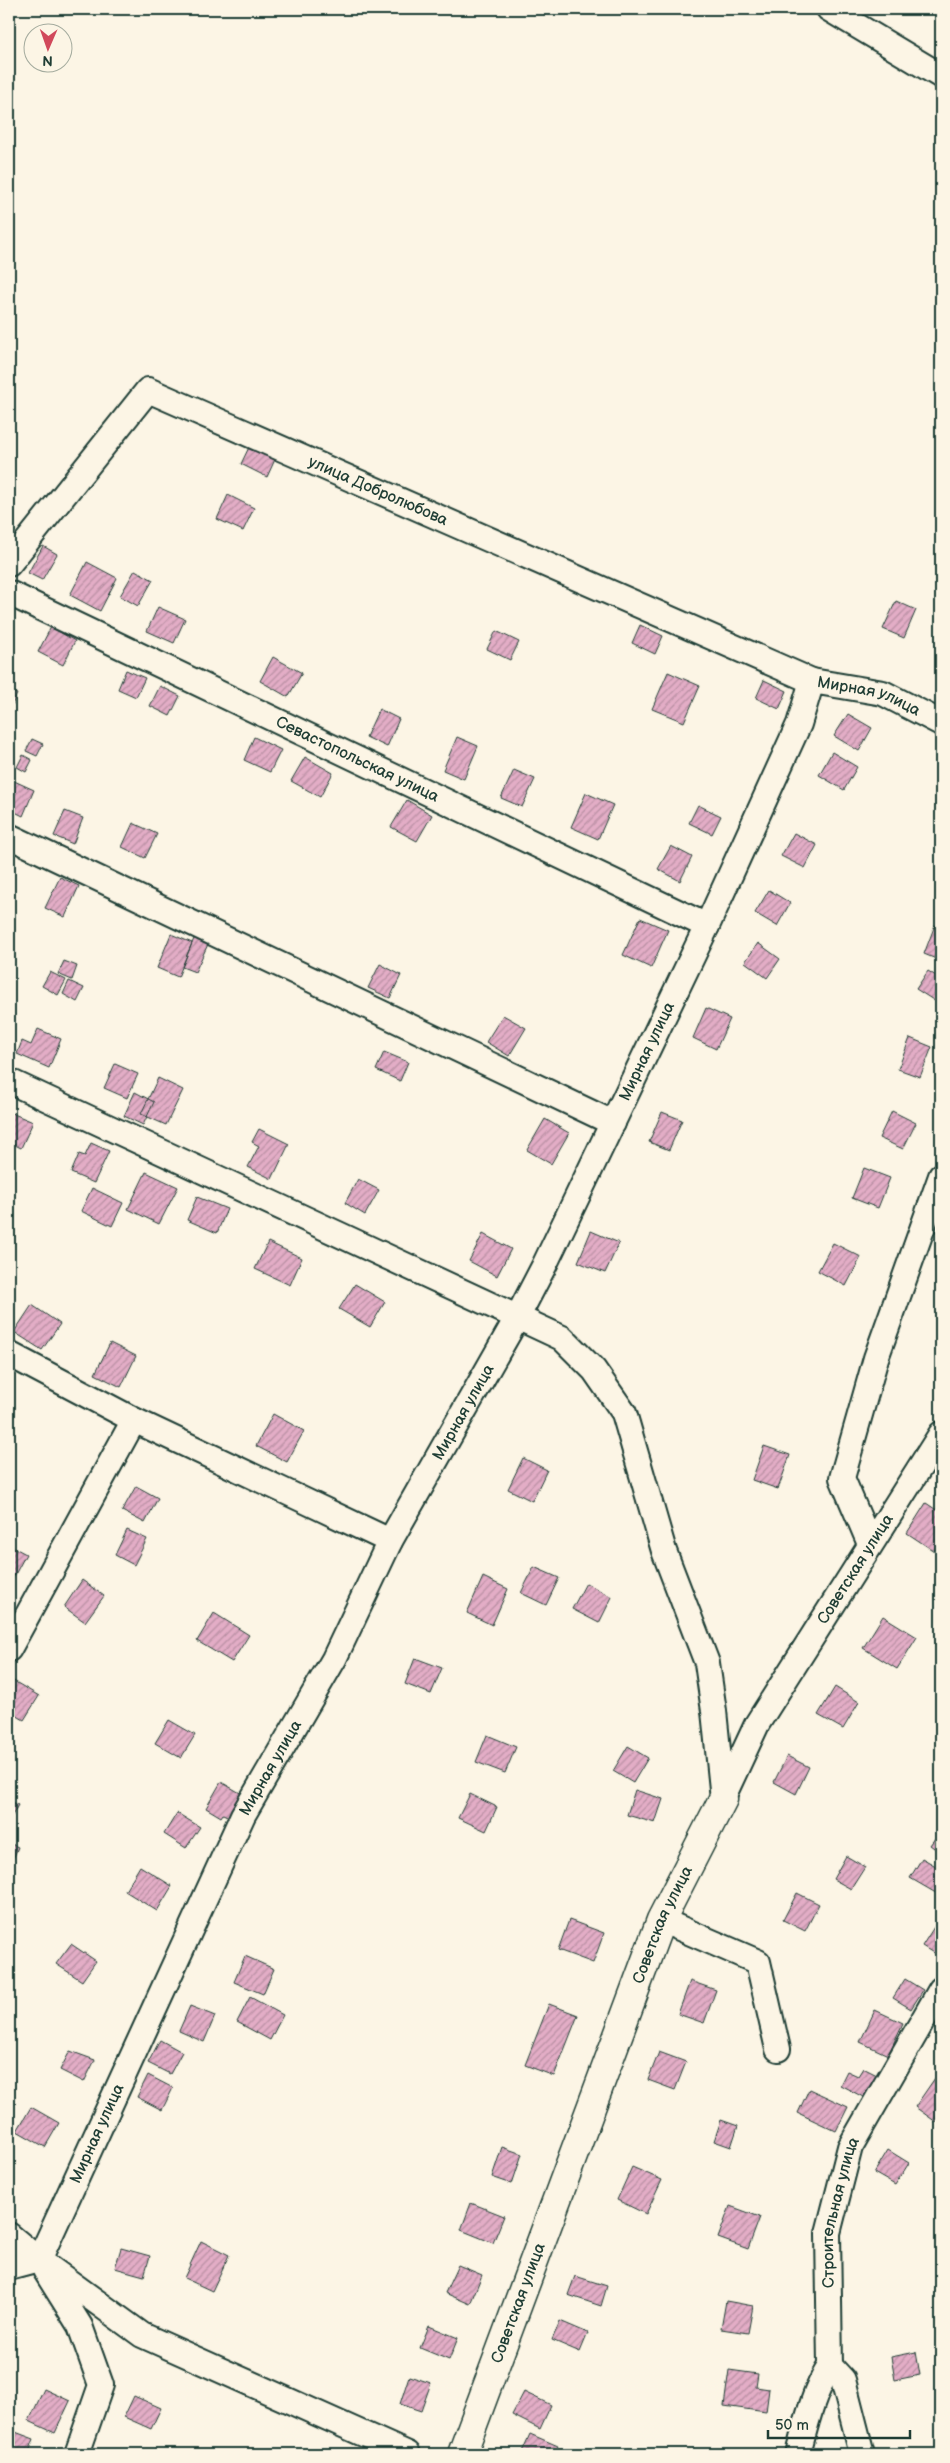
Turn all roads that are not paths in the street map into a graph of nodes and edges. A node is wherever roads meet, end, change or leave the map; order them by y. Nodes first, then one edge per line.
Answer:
1 (829, 9) edge
2 (941, 76) edge
3 (9, 564) edge
4 (9, 593) edge
5 (812, 681) junction
6 (941, 722) edge
7 (9, 836) edge
8 (708, 926) junction
9 (9, 1081) edge
10 (613, 1123) junction
11 (941, 1176) edge
12 (518, 1318) junction
13 (9, 1354) edge
14 (134, 1420) junction
15 (941, 1434) edge
16 (390, 1541) junction
17 (870, 1544) junction
18 (12, 1635) edge
19 (723, 1799) junction
20 (661, 1920) junction
21 (941, 1989) edge
22 (778, 2049) dead end
23 (9, 2235) edge
24 (39, 2260) junction
25 (9, 2268) edge
26 (830, 2366) junction
27 (77, 2454) edge
28 (408, 2454) edge
29 (462, 2454) edge
30 (798, 2454) edge
31 (862, 2454) edge

1 - 2 street
3 - 5 street, улица Добролюбова
4 - 8 street, Севастопольская улица
5 - 6 street, Мирная улица
5 - 8 street, Мирная улица
7 - 10 street
8 - 10 street, Мирная улица
9 - 12 street
10 - 12 street, Мирная улица
11 - 17 street
12 - 16 street, Мирная улица
12 - 19 street
13 - 14 street
14 - 16 street
14 - 18 street
15 - 17 street, Советская улица
16 - 24 street, Мирная улица
17 - 19 street, Советская улица
19 - 20 main road, Советская улица
20 - 22 street
20 - 29 main road, Советская улица
21 - 26 street, Строительная улица
23 - 24 street
24 - 25 street
24 - 27 street
24 - 28 street
26 - 30 street, Строительная улица
26 - 31 street

